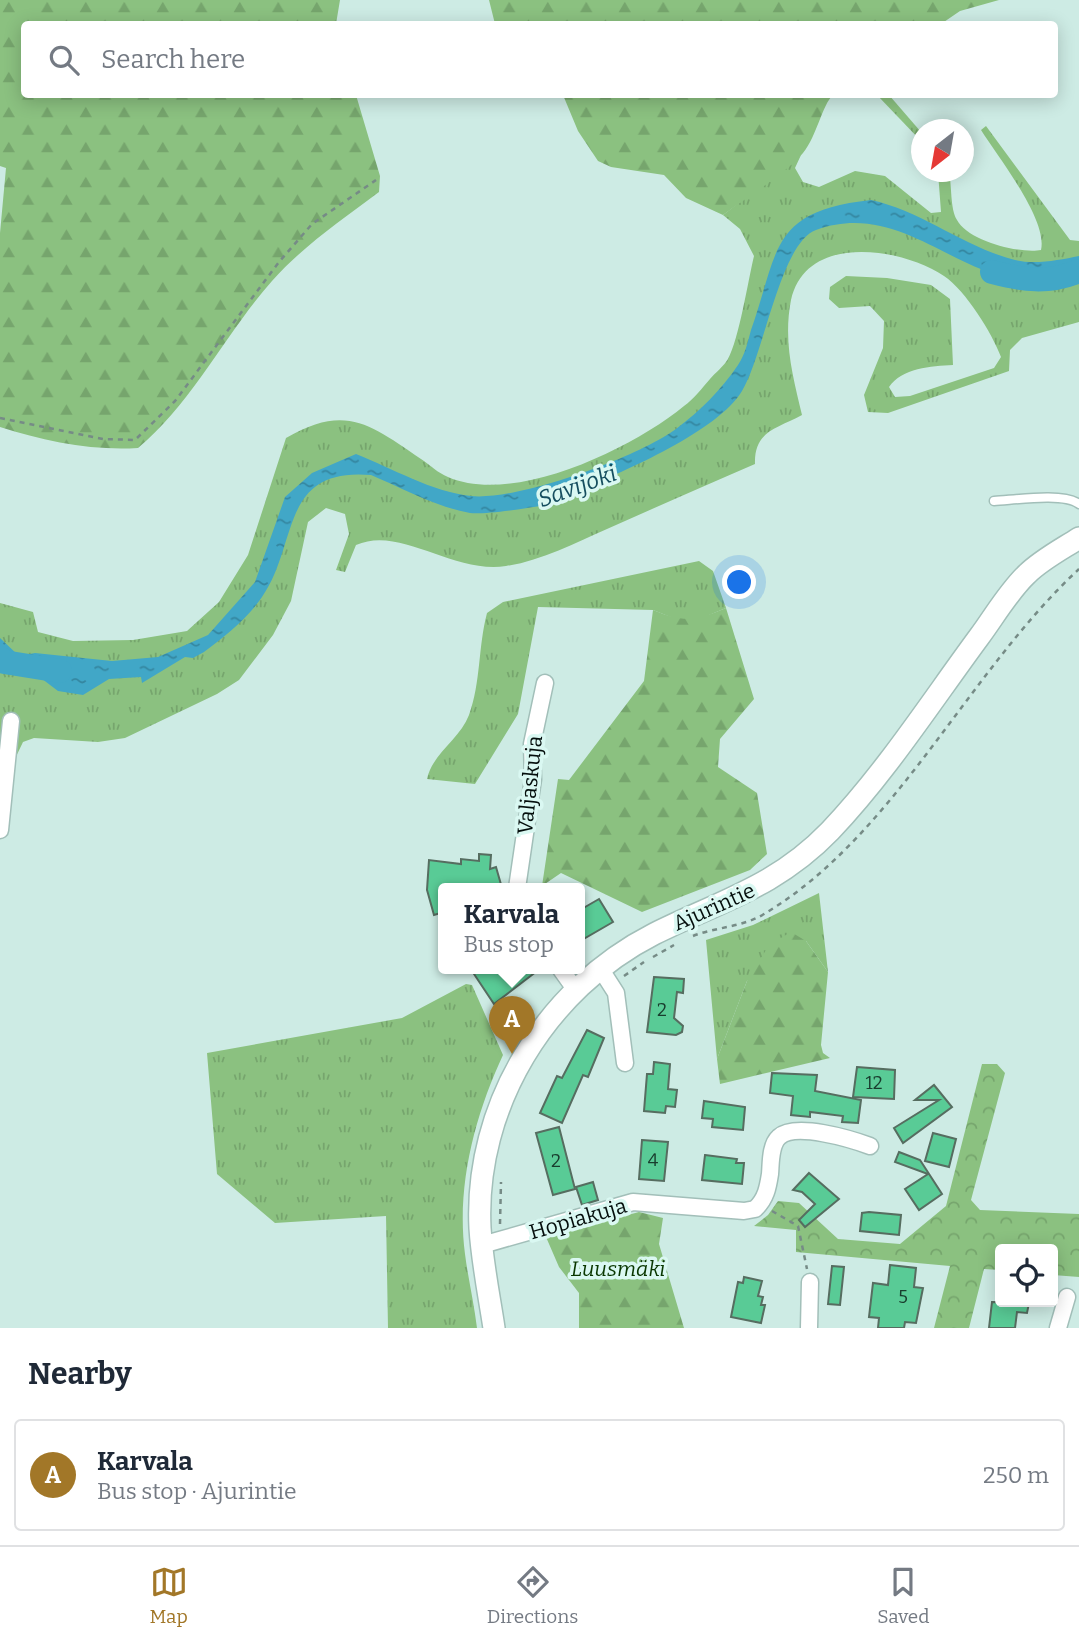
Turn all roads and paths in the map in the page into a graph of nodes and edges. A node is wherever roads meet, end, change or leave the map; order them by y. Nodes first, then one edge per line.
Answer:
1 (376, 180) dead end
2 (0, 418) edge
3 (994, 501) dead end
4 (1079, 504) edge
5 (1079, 538) edge
6 (1079, 569) edge
7 (545, 682) dead end
8 (11, 721) dead end
9 (0, 830) edge
10 (518, 883) edge
11 (564, 974) edge
12 (606, 976) junction
13 (575, 989) junction
14 (625, 1063) dead end
15 (870, 1146) dead end
16 (501, 1178) dead end
17 (760, 1205) junction
18 (491, 1243) junction
19 (810, 1282) joint
20 (1068, 1297) dead end
21 (494, 1328) edge
22 (809, 1328) edge
23 (1058, 1328) edge

1 - 2 path
3 - 4 lane
5 - 12 street, Ajurintie
6 - 12 path
7 - 10 street, Valjaskuja
8 - 9 street
11 - 13 street
12 - 13 street, Ajurintie
12 - 14 street
13 - 18 street, Ajurintie
15 - 17 street
16 - 18 path
17 - 18 street, Hopiakuja
17 - 19 path
18 - 21 street, Ajurintie
19 - 22 street
20 - 23 street

